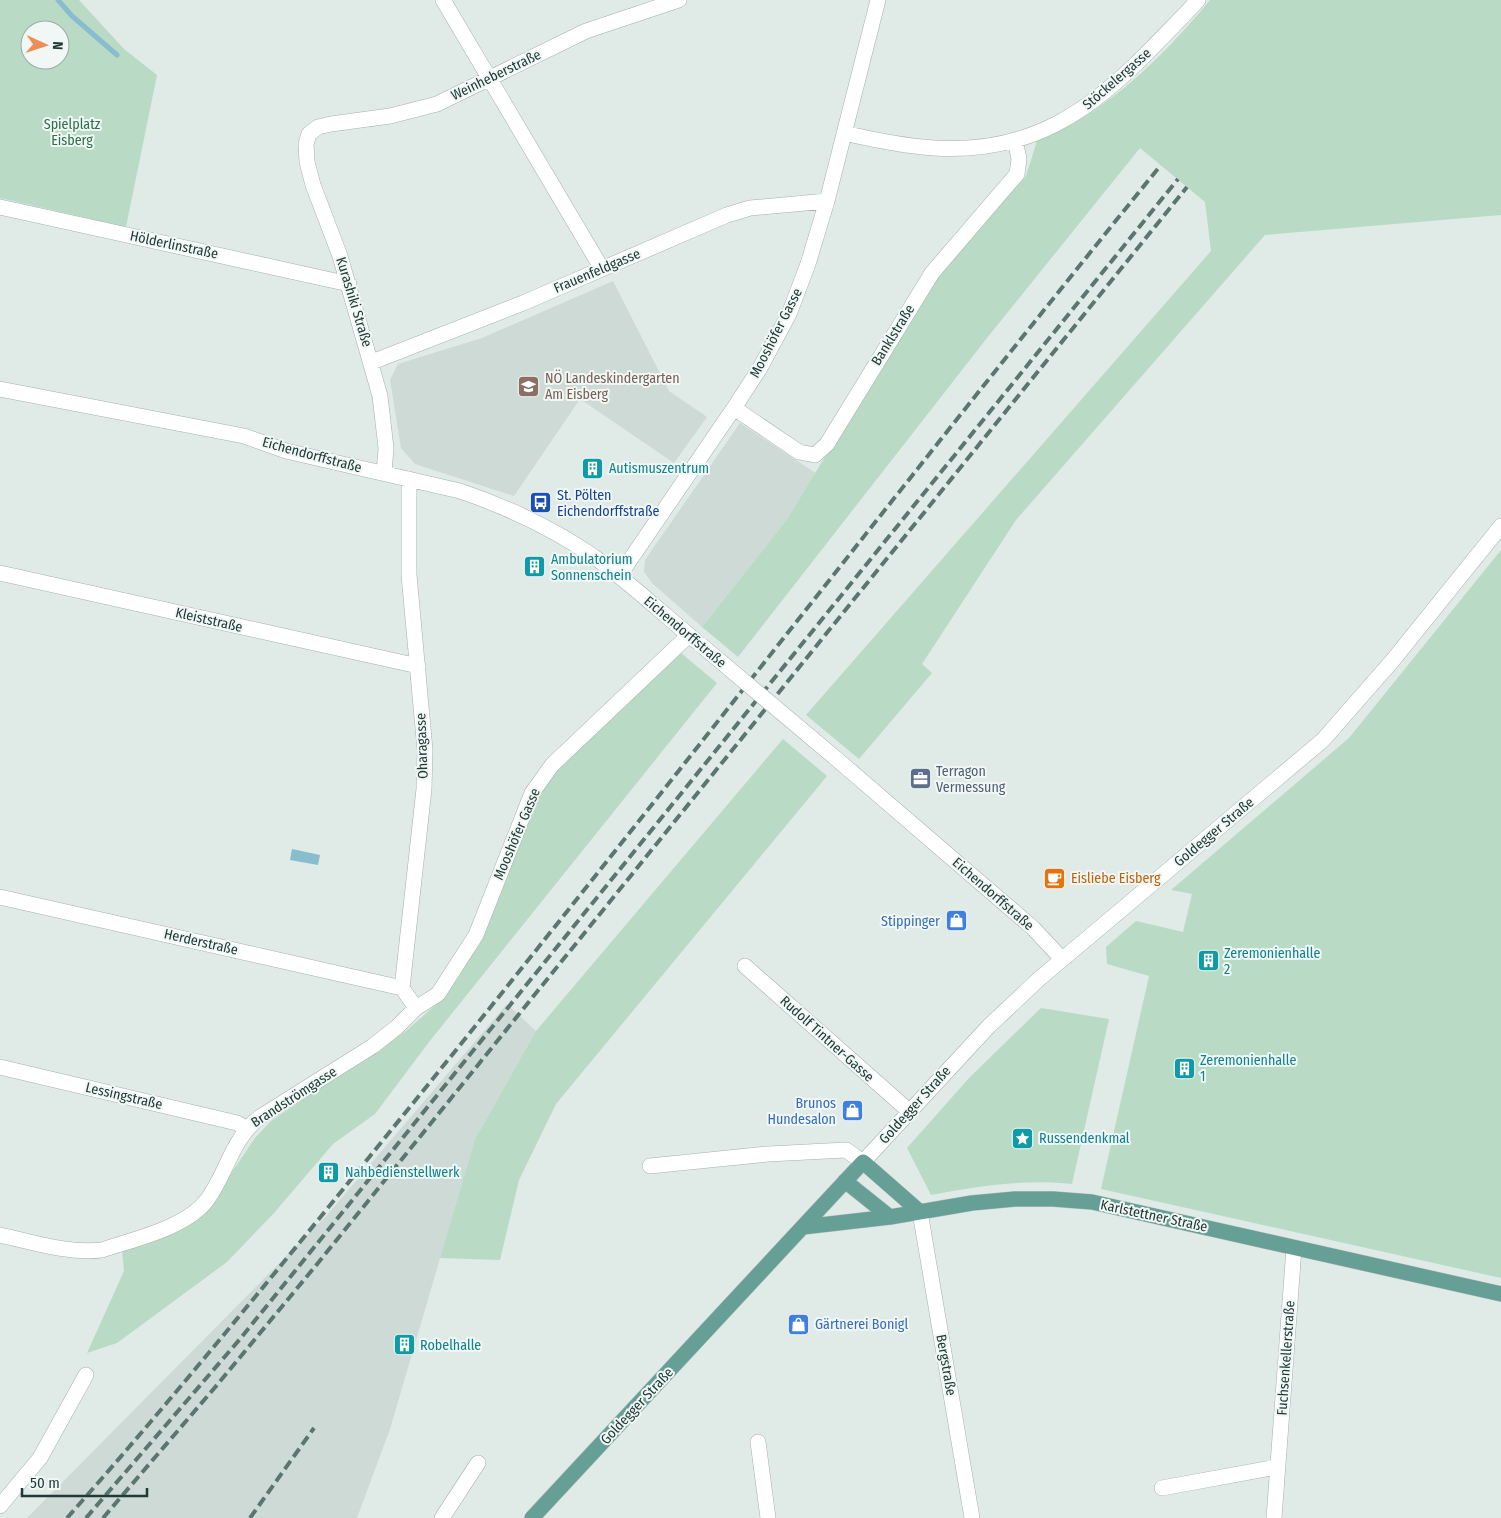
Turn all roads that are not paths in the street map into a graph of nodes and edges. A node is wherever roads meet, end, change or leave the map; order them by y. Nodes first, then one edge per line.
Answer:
1 (444, 0) edge
2 (679, 0) edge
3 (878, 0) edge
4 (1198, 0) edge
5 (488, 79) junction
6 (309, 134) joint
7 (844, 134) junction
8 (1015, 140) junction
9 (827, 201) junction
10 (0, 207) edge
11 (602, 269) junction
12 (349, 284) junction
13 (372, 362) junction
14 (0, 389) edge
15 (734, 408) junction
16 (384, 473) junction
17 (409, 479) junction
18 (1501, 526) edge
19 (0, 573) edge
20 (619, 576) junction
21 (689, 635) junction
22 (418, 666) junction
23 (0, 897) edge
24 (1062, 958) junction
25 (745, 966) dead end
26 (402, 988) junction
27 (416, 1008) junction
28 (0, 1067) edge
29 (909, 1111) junction
30 (246, 1128) junction
31 (863, 1162) junction
32 (650, 1166) dead end
33 (845, 1181) junction
34 (920, 1212) junction
35 (890, 1217) junction
36 (803, 1228) junction
37 (0, 1234) edge
38 (1294, 1248) junction
39 (1501, 1294) edge
40 (86, 1375) dead end
41 (758, 1442) dead end
42 (478, 1463) dead end
43 (1277, 1468) junction
44 (1162, 1488) dead end
45 (0, 1506) edge
46 (442, 1518) edge
47 (532, 1518) edge
48 (768, 1518) edge
49 (972, 1518) edge
50 (1274, 1518) edge

1 - 5 street
2 - 5 street, Weinheberstraße
3 - 7 street, Mooshöfer Gasse
4 - 8 street, Stöckelergasse
5 - 6 street, Weinheberstraße
5 - 11 street
6 - 12 street, Kurashiki Straße
7 - 8 street, Stöckelergasse
7 - 9 street, Mooshöfer Gasse
8 - 15 street, Banklstraße
9 - 11 street, Frauenfeldgasse
9 - 15 street, Mooshöfer Gasse
10 - 12 street, Hölderlinstraße
11 - 13 street, Frauenfeldgasse
12 - 13 street, Kurashiki Straße
13 - 16 street, Kurashiki Straße
14 - 16 street, Eichendorffstraße
15 - 20 street, Mooshöfer Gasse
16 - 17 street, Eichendorffstraße
17 - 20 street, Eichendorffstraße
17 - 22 street, Oharagasse
18 - 24 street, Goldegger Straße
19 - 22 street, Kleiststraße
20 - 21 street, Eichendorffstraße
21 - 24 street, Eichendorffstraße, bridge
21 - 27 street, Mooshöfer Gasse
22 - 26 street, Oharagasse
23 - 26 street, Herderstraße
24 - 29 street, Goldegger Straße
25 - 29 street, Rudolf Tintner-Gasse
26 - 27 street
27 - 30 street, Brandströmgasse
28 - 30 street, Lessingstraße
29 - 31 street, Goldegger Straße
30 - 37 street, Brandströmgasse
31 - 32 street
31 - 33 main road, Goldegger Straße
31 - 34 main road
33 - 35 main road
33 - 36 main road, Goldegger Straße
34 - 35 main road, Karlstettner Straße
34 - 38 main road, Karlstettner Straße
34 - 49 street, Bergstraße
35 - 36 main road, Karlstettner Straße
36 - 47 main road, Goldegger Straße
38 - 39 main road, Karlstettner Straße
38 - 43 street, Fuchsenkellerstraße
40 - 45 street
41 - 48 street
42 - 46 street
43 - 44 street
43 - 50 street, Fuchsenkellerstraße

